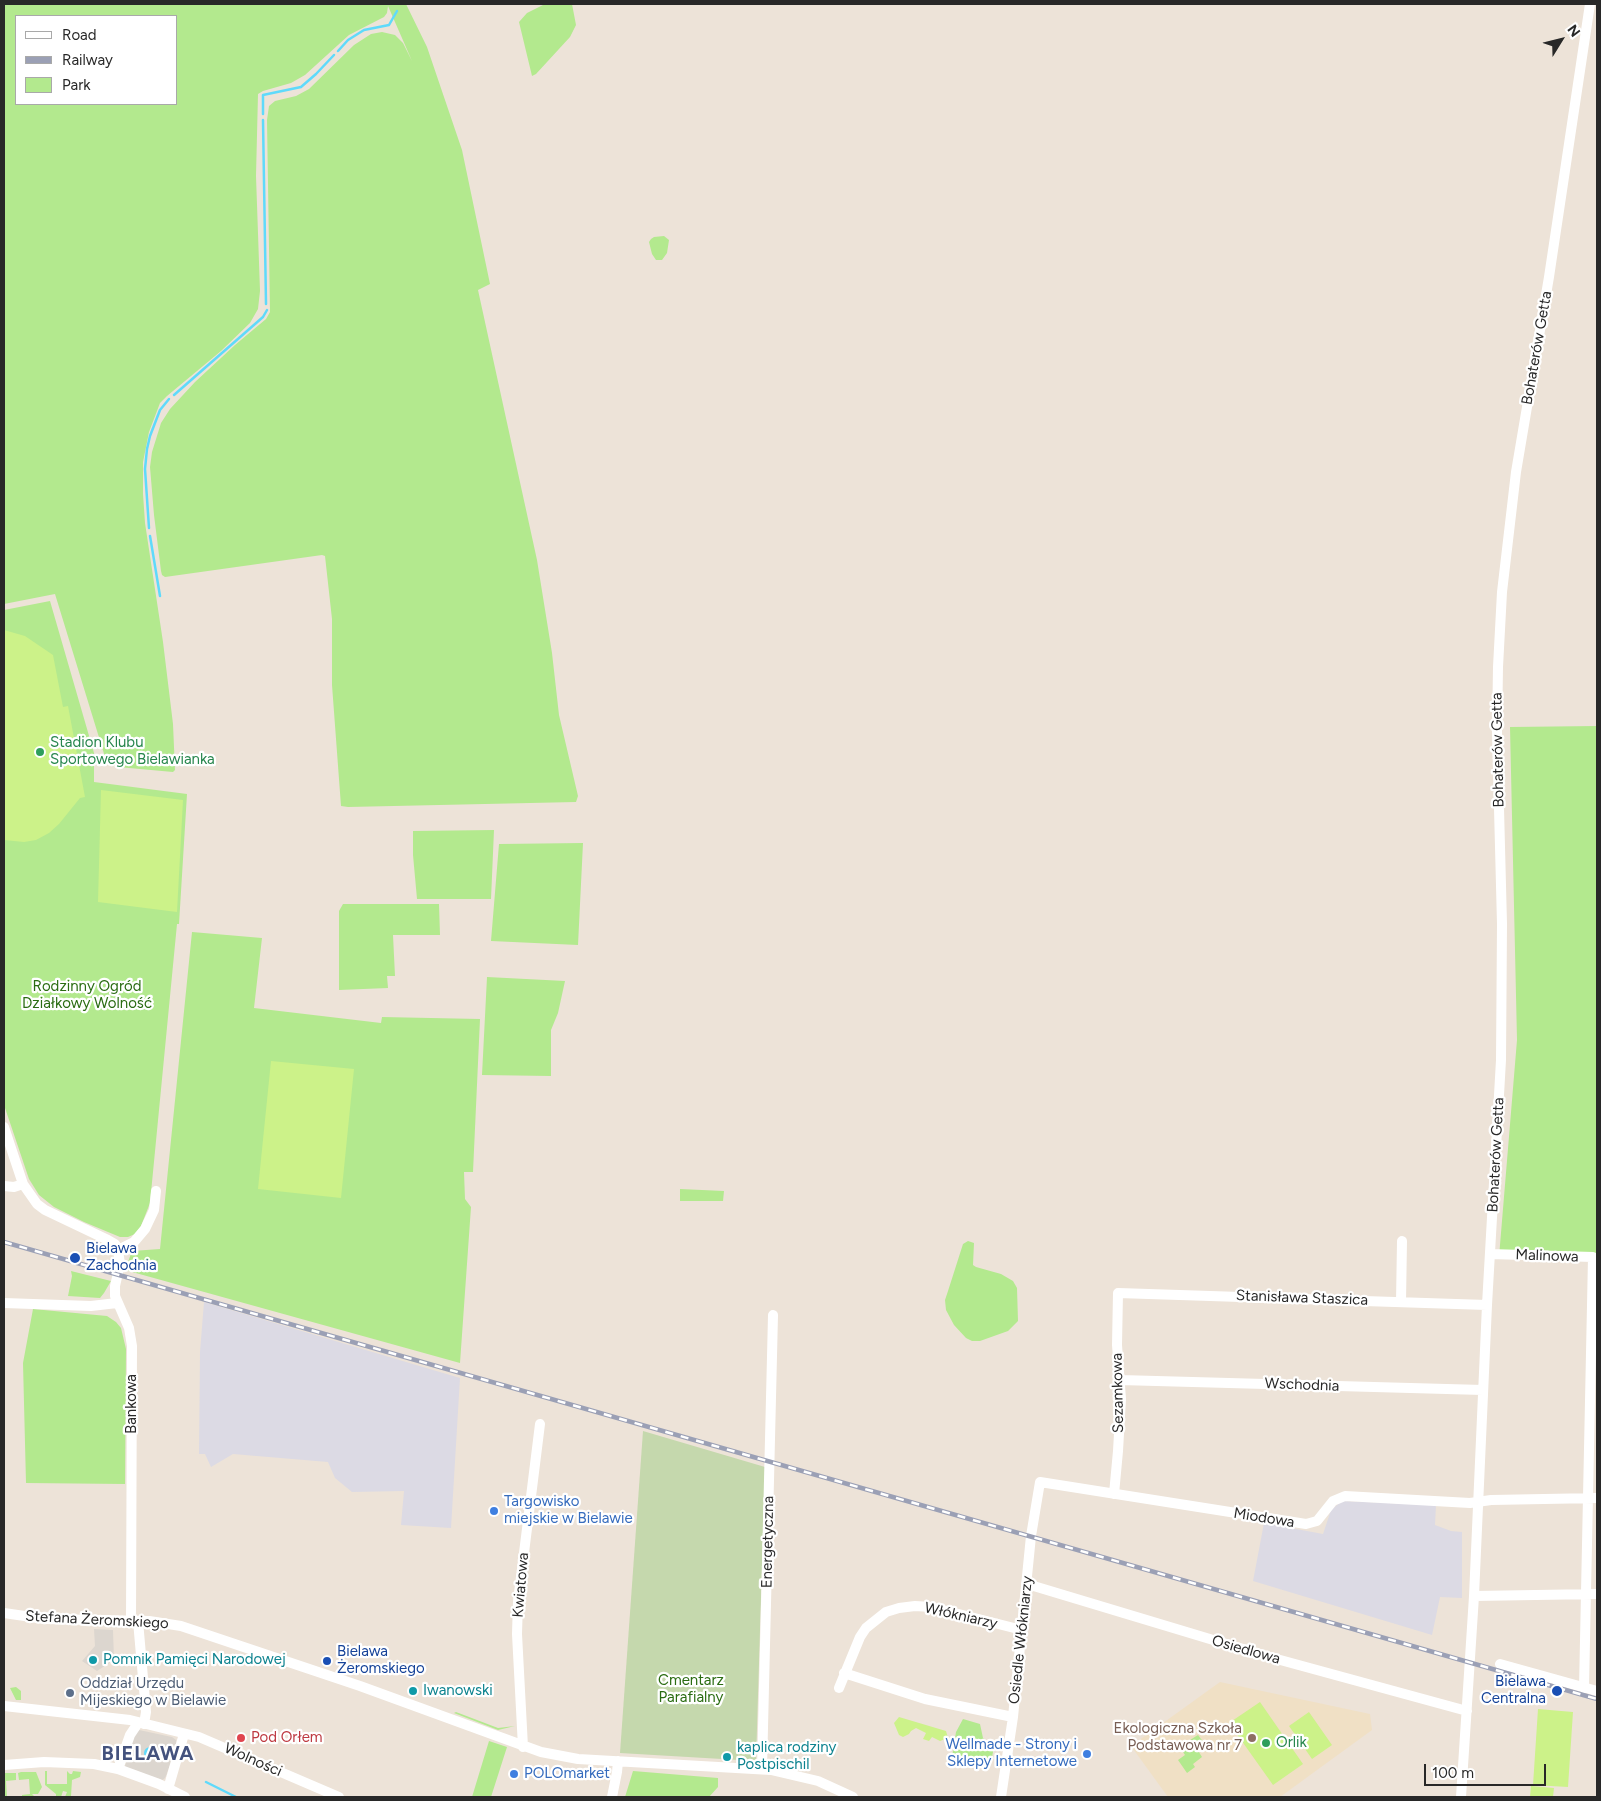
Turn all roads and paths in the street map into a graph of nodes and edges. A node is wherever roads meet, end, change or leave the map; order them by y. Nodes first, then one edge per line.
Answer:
1 (1590, 4) edge
2 (4, 1127) edge
3 (23, 1184) junction
4 (4, 1186) edge
5 (156, 1191) dead end
6 (1402, 1241) dead end
7 (118, 1250) junction
8 (1490, 1254) junction
9 (1118, 1293) joint
10 (116, 1302) junction
11 (1402, 1302) junction
12 (4, 1303) edge
13 (1487, 1305) junction
14 (1595, 1312) edge
15 (773, 1315) dead end
16 (1120, 1380) junction
17 (1484, 1390) junction
18 (540, 1424) dead end
19 (1040, 1482) joint
20 (1114, 1494) junction
21 (1593, 1498) edge
22 (1480, 1502) junction
23 (1027, 1584) junction
24 (1585, 1594) junction
25 (1597, 1594) edge
26 (1474, 1596) junction
27 (4, 1613) edge
28 (135, 1621) junction
29 (1022, 1630) junction
30 (1500, 1664) dead end
31 (844, 1673) junction
32 (839, 1688) dead end
33 (1584, 1688) junction
34 (1597, 1691) edge
35 (4, 1706) edge
36 (1467, 1711) junction
37 (1013, 1718) junction
38 (141, 1723) junction
39 (184, 1734) junction
40 (523, 1747) junction
41 (618, 1761) junction
42 (4, 1765) edge
43 (118, 1769) junction
44 (762, 1769) junction
45 (168, 1789) junction
46 (185, 1797) edge
47 (339, 1797) edge
48 (612, 1797) edge
49 (853, 1797) edge
50 (1001, 1797) edge
51 (1462, 1797) edge

1 - 8 street, Bohaterów Getta
2 - 3 street
3 - 4 street
3 - 7 street
5 - 7 street
6 - 11 street
7 - 10 street
8 - 13 street, Bohaterów Getta
8 - 14 street, Malinowa
9 - 11 street, Stanisława Staszica
9 - 16 street, Sezamkowa
10 - 12 street
10 - 28 street, Bankowa
11 - 13 street, Stanisława Staszica
13 - 17 street, Bohaterów Getta
14 - 21 street, Malinowa
15 - 44 street, Energetyczna
16 - 17 street, Wschodnia
16 - 20 street, Sezamkowa
17 - 22 street, Bohaterów Getta
18 - 40 street, Kwiatowa
19 - 20 street, Miodowa
19 - 23 street, Osiedle Włókniarzy
20 - 22 street, Miodowa
21 - 22 street
21 - 24 street, Malinowa
22 - 26 street, Bohaterów Getta
23 - 29 street, Osiedle Włókniarzy
23 - 36 street, Osiedlowa
24 - 25 street
24 - 26 street
24 - 33 street, Malinowa
26 - 36 street, Bohaterów Getta
27 - 28 street, Stefana Żeromskiego
28 - 38 street, Bankowa
28 - 40 street, Stefana Żeromskiego
29 - 31 street, Włókniarzy
29 - 37 street, Osiedle Włókniarzy
30 - 33 street
31 - 32 street, Włókniarzy
31 - 37 street
33 - 34 street
35 - 38 street, Wolności
36 - 51 street, Bohaterów Getta
37 - 50 street, Osiedle Włókniarzy
38 - 39 street, Wolności
38 - 43 street
39 - 45 street
39 - 47 street, Wolności
40 - 41 street, Stefana Żeromskiego
41 - 44 street, Stefana Żeromskiego
41 - 48 street
42 - 43 street
43 - 45 street
44 - 49 street, Stefana Żeromskiego
45 - 46 street

